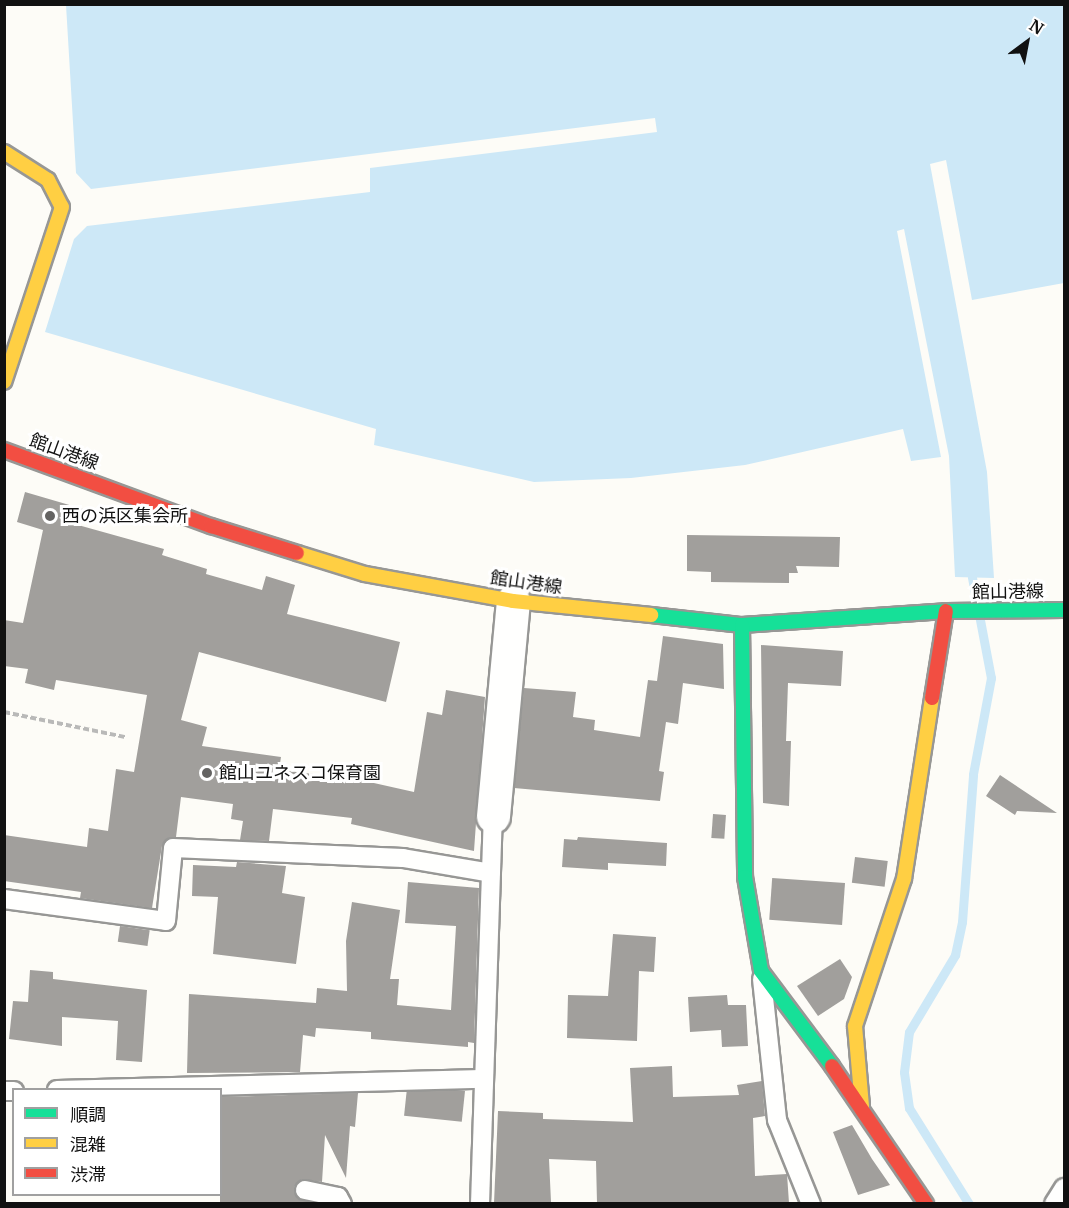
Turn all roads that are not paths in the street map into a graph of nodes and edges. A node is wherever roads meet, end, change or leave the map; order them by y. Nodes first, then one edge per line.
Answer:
1 (4, 152) edge
2 (4, 382) edge
3 (4, 450) edge
4 (513, 601) junction
5 (1065, 610) edge
6 (951, 611) junction
7 (742, 625) junction
8 (493, 816) joint
9 (492, 873) junction
10 (4, 899) edge
11 (761, 971) junction
12 (482, 1079) junction
13 (100, 1088) edge
14 (862, 1106) junction
15 (1065, 1188) edge
16 (305, 1190) dead end
17 (342, 1203) edge
18 (480, 1203) edge
19 (811, 1203) edge
20 (926, 1203) edge
21 (1054, 1203) edge

1 - 2 street
3 - 4 street, 館山港線
4 - 7 street, 館山港線
4 - 8 street
5 - 6 street, 館山港線
6 - 7 street, 館山港線
6 - 14 street
7 - 11 street
8 - 9 lane
9 - 10 lane
9 - 12 lane
11 - 14 street
11 - 19 lane
12 - 13 lane
12 - 18 lane
14 - 20 street
15 - 21 lane
16 - 17 lane

